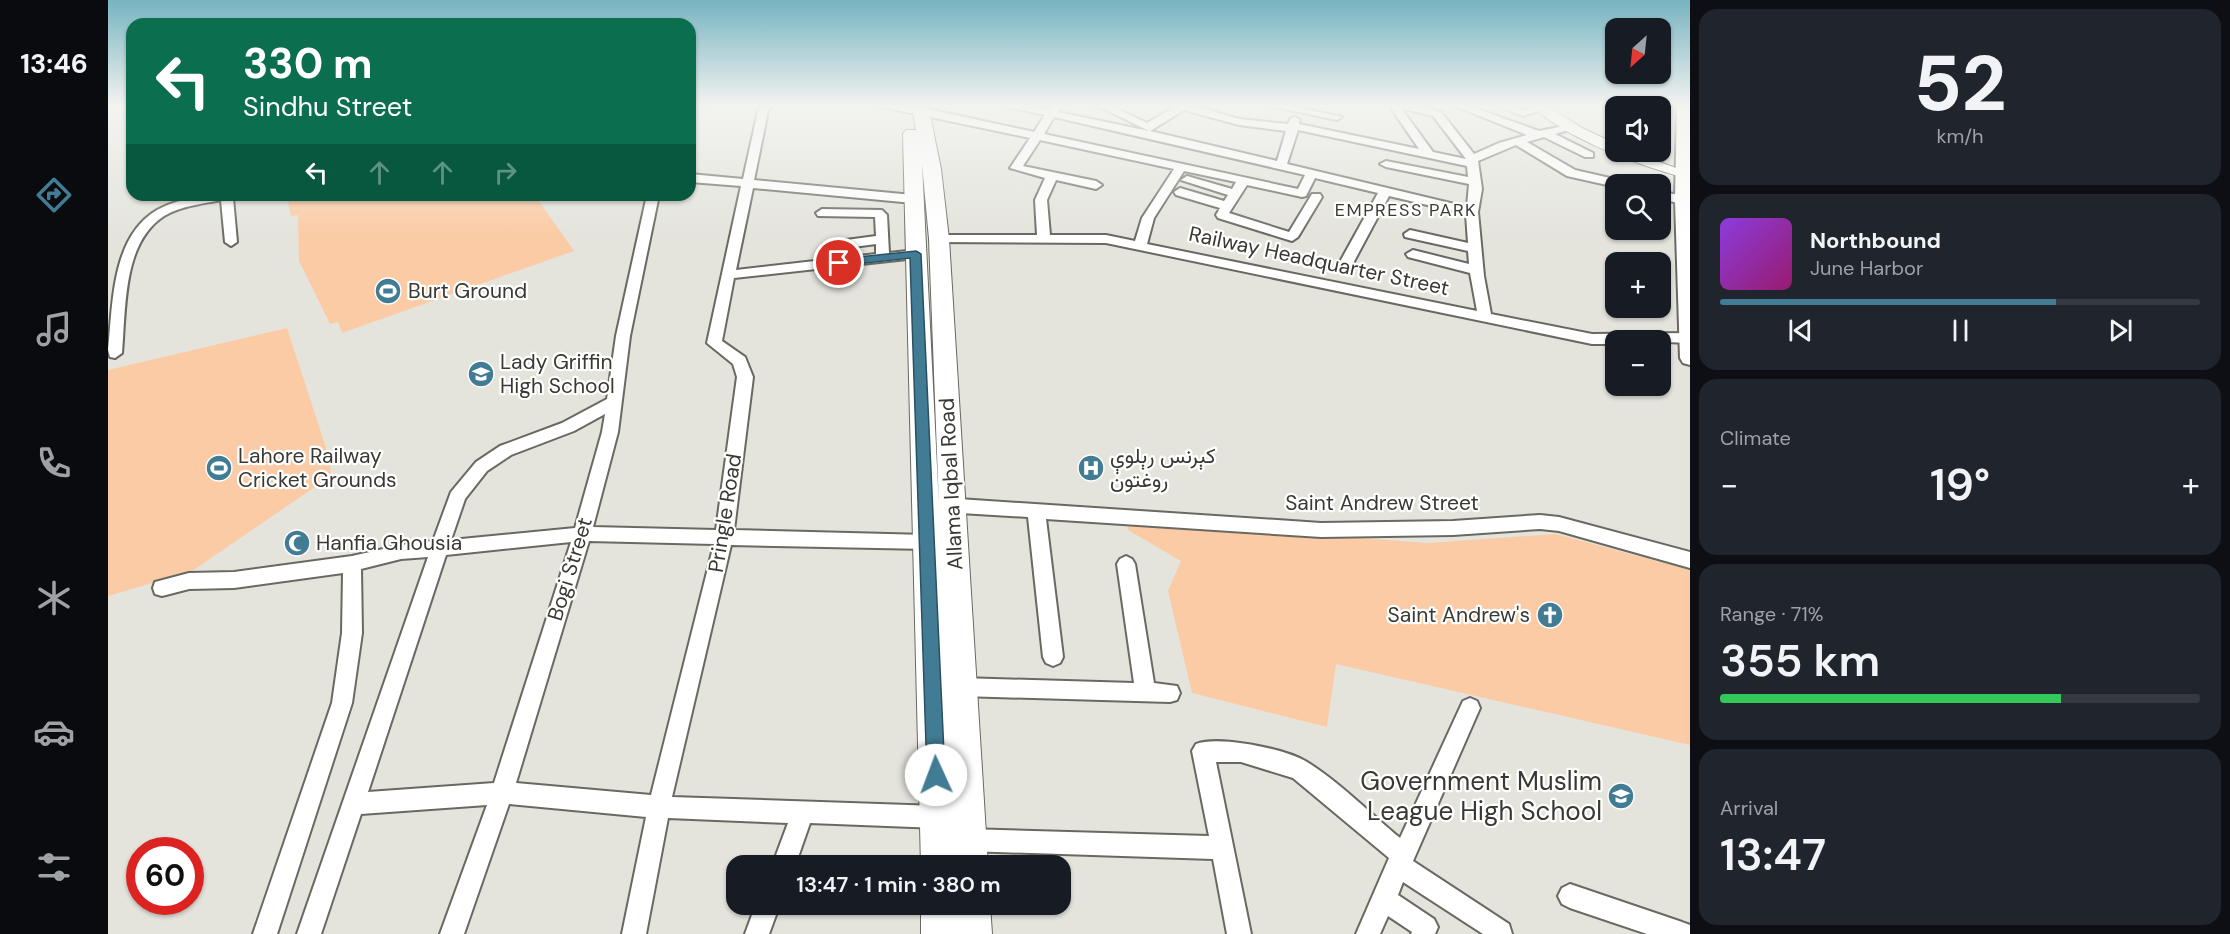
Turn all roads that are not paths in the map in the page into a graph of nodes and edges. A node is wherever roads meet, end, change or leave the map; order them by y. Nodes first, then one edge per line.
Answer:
1 (755, 149) edge
2 (914, 149) edge
3 (921, 149) edge
4 (1028, 149) edge
5 (1104, 149) edge
6 (1210, 149) edge
7 (1287, 149) edge
8 (1400, 149) edge
9 (1425, 149) edge
10 (1463, 149) edge
11 (1501, 149) edge
12 (1531, 149) edge
13 (1575, 149) edge
14 (1683, 149) edge
15 (1430, 155) junction
16 (1589, 155) dead end
17 (1472, 161) junction
18 (1644, 162) edge
19 (1386, 164) dead end
20 (1182, 165) junction
21 (1281, 166) junction
22 (1683, 172) junction
23 (1311, 174) junction
24 (1051, 177) junction
25 (696, 179) edge
26 (1244, 179) junction
27 (1187, 180) dead end
28 (1605, 181) edge
29 (1475, 182) junction
30 (748, 183) junction
31 (1096, 185) dead end
32 (1180, 192) dead end
33 (1385, 192) junction
34 (1235, 193) junction
35 (1302, 193) junction
36 (1671, 197) edge
37 (914, 199) junction
38 (1683, 200) junction
39 (191, 201) edge
40 (229, 201) edge
41 (652, 201) edge
42 (1227, 206) junction
43 (1472, 212) junction
44 (822, 213) dead end
45 (1410, 234) dead end
46 (1044, 237) junction
47 (882, 239) junction
48 (939, 239) junction
49 (231, 242) dead end
50 (831, 246) dead end
51 (1140, 246) junction
52 (1475, 248) junction
53 (916, 254) junction
54 (1413, 254) dead end
55 (883, 258) junction
56 (1343, 269) dead end
57 (1476, 270) junction
58 (729, 275) junction
59 (1485, 317) junction
60 (1689, 338) edge
61 (115, 353) dead end
62 (1690, 358) edge
63 (613, 403) junction
64 (926, 504) junction
65 (952, 506) junction
66 (1036, 511) junction
67 (582, 534) junction
68 (724, 538) junction
69 (927, 542) junction
70 (437, 548) junction
71 (1690, 560) edge
72 (352, 564) junction
73 (1126, 564) dead end
74 (162, 588) dead end
75 (1053, 657) dead end
76 (962, 687) junction
77 (1145, 692) junction
78 (1170, 693) dead end
79 (1470, 708) dead end
80 (502, 793) junction
81 (353, 804) junction
82 (659, 807) junction
83 (803, 812) junction
84 (938, 828) junction
85 (1222, 848) junction
86 (970, 853) edge
87 (787, 855) edge
88 (939, 855) edge
89 (1400, 860) junction
90 (1570, 896) dead end
91 (1383, 899) junction
92 (764, 915) edge
93 (939, 915) edge
94 (972, 915) edge
95 (265, 934) edge
96 (309, 934) edge
97 (452, 934) edge
98 (634, 934) edge
99 (757, 934) edge
100 (940, 934) edge
101 (973, 934) edge
102 (1239, 934) edge
103 (1368, 934) edge
104 (1423, 934) edge
105 (1500, 934) edge
106 (1682, 934) edge

1 - 30 street, Pringle Road
2 - 37 main road, Allama Iqbal Road
3 - 48 main road, Allama Iqbal Road
4 - 24 street
5 - 20 street
6 - 21 street
7 - 21 street
8 - 15 street
9 - 15 street
10 - 17 street
11 - 17 street
12 - 28 street
13 - 16 street
14 - 22 main road
15 - 17 street
17 - 29 street
18 - 22 street
19 - 29 street
20 - 26 street
20 - 51 street
21 - 23 street
22 - 38 main road
23 - 33 street
23 - 35 street
24 - 31 street
24 - 46 street
25 - 30 street
26 - 34 street
26 - 35 street
27 - 34 street
29 - 43 street
30 - 37 street
30 - 58 street, Pringle Road
32 - 42 street
33 - 43 street
33 - 56 street
34 - 42 street
35 - 42 street
36 - 38 street
37 - 53 main road, Allama Iqbal Road
38 - 60 main road
39 - 61 street
40 - 49 street
41 - 63 street, Bogi Street
43 - 52 street
44 - 47 street
45 - 52 street
46 - 48 street, Railway Headquarter Street
46 - 51 street, Railway Headquarter Street
47 - 50 street
47 - 55 street
48 - 65 main road, Allama Iqbal Road
51 - 59 street, Railway Headquarter Street
52 - 57 street
53 - 55 street
53 - 64 main road, Allama Iqbal Road
54 - 57 street
55 - 58 street
57 - 59 street
58 - 68 street, Pringle Road
59 - 60 street, Railway Headquarter Street
60 - 62 main road
63 - 67 street, Bogi Street
63 - 70 street
64 - 65 street, Saint Andrew Street
64 - 69 main road, Allama Iqbal Road
65 - 66 street, Saint Andrew Street
65 - 76 main road, Allama Iqbal Road
66 - 71 street, Saint Andrew Street
66 - 75 street
67 - 68 street
67 - 70 street
67 - 80 street, Bogi Street
68 - 69 street
68 - 82 street, Pringle Road
69 - 84 main road, Allama Iqbal Road
70 - 72 street
70 - 81 street
72 - 74 street
72 - 95 street
73 - 77 street
76 - 77 street
76 - 86 main road, Allama Iqbal Road
77 - 78 street
79 - 89 street
80 - 81 street
80 - 82 street
80 - 97 street, Bogi Street
81 - 96 street
82 - 83 street
82 - 98 street, Pringle Road
83 - 84 street
83 - 87 street
84 - 86 street
84 - 88 main road, Allama Iqbal Road
85 - 86 street
85 - 89 street
85 - 102 street
89 - 91 street
89 - 105 street
90 - 106 street
91 - 103 street
91 - 104 street
92 - 99 street
93 - 100 main road
94 - 101 main road

